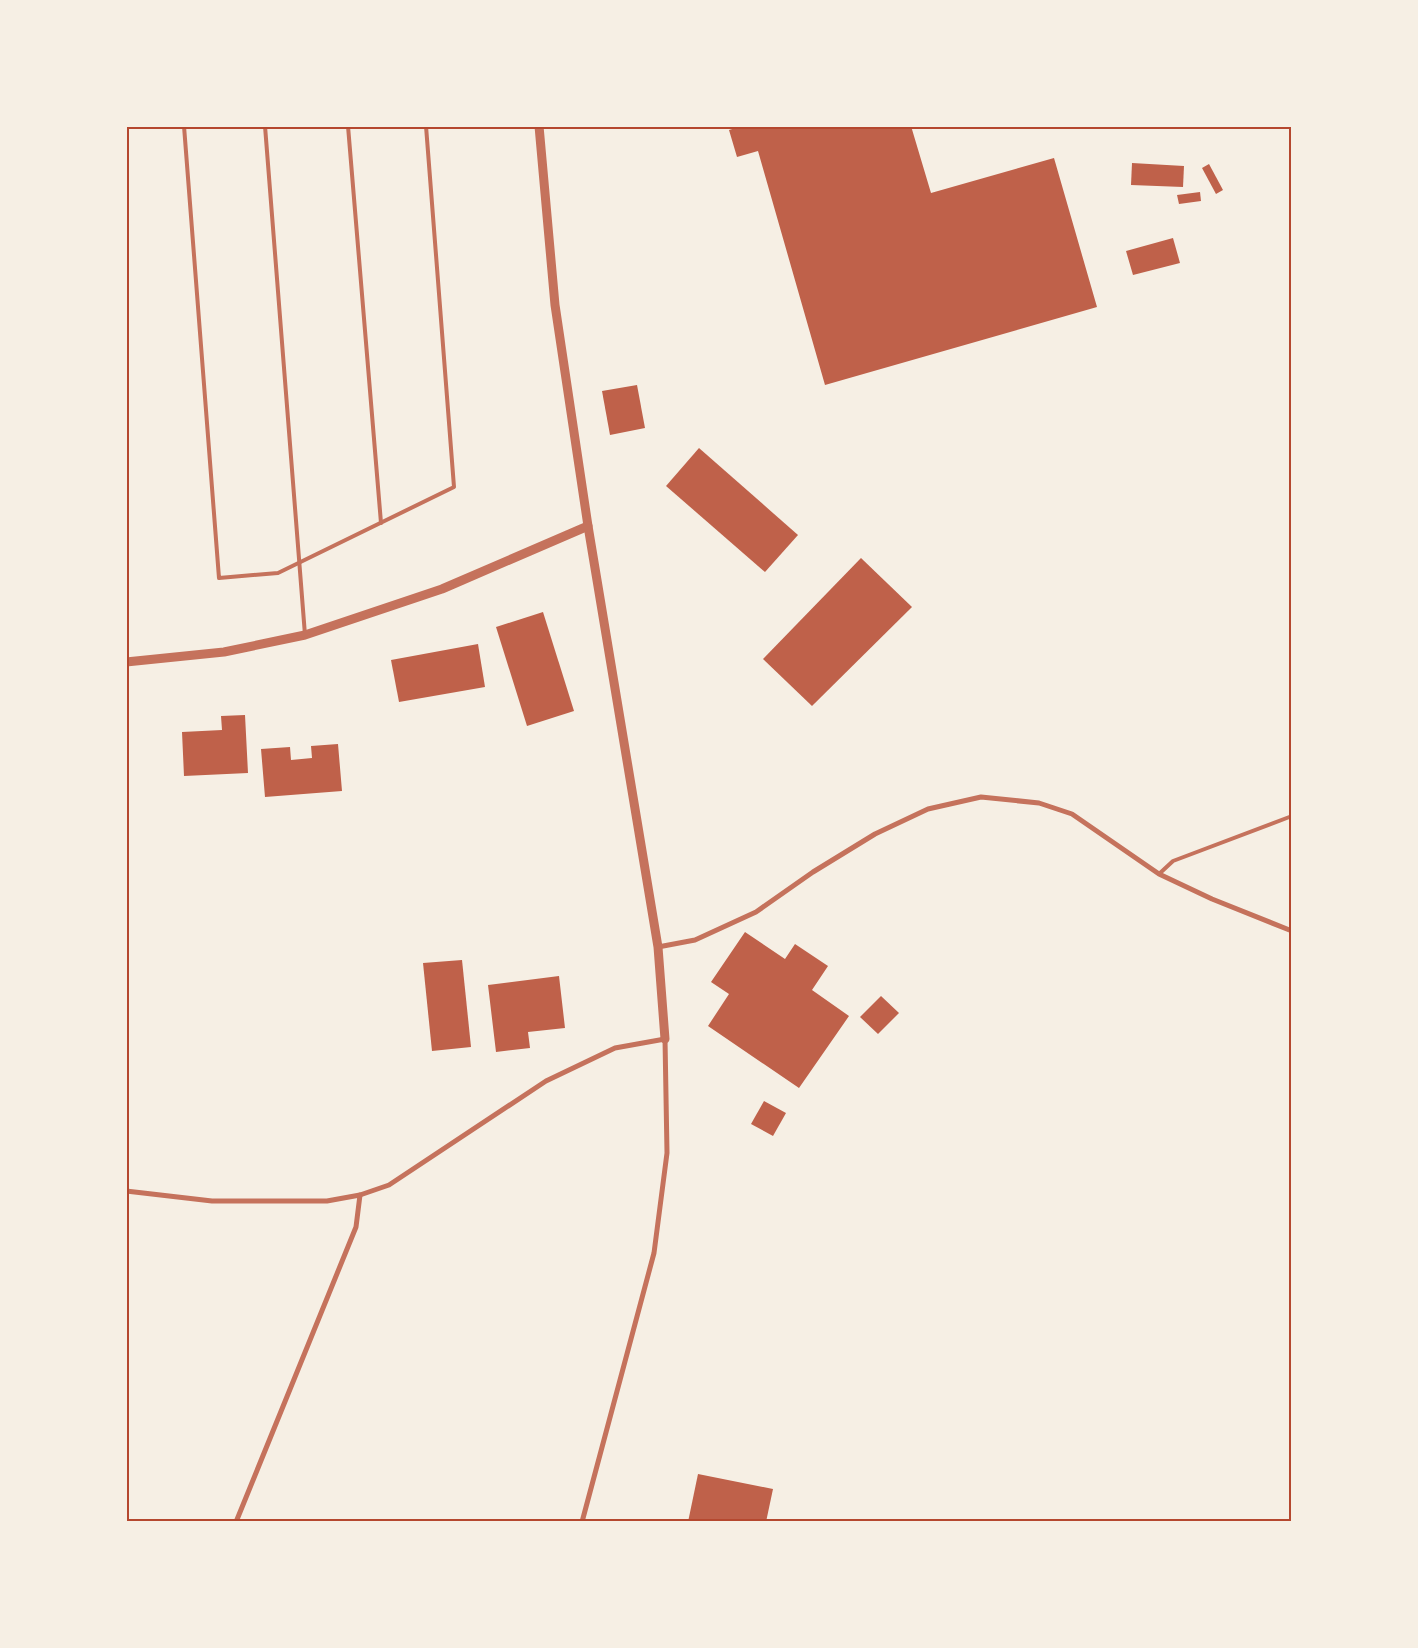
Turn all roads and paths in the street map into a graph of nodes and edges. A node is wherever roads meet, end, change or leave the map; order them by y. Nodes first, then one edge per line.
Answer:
1 (184, 126) edge
2 (265, 126) edge
3 (348, 126) edge
4 (426, 126) edge
5 (539, 126) edge
6 (381, 523) junction
7 (588, 526) junction
8 (299, 563) junction
9 (305, 635) junction
10 (126, 662) edge
11 (1292, 816) edge
12 (1159, 874) junction
13 (1292, 931) edge
14 (658, 947) junction
15 (665, 1039) junction
16 (126, 1190) edge
17 (360, 1195) junction
18 (236, 1522) edge
19 (582, 1522) edge

1 - 8 lane
2 - 8 lane
3 - 6 lane
4 - 6 lane
5 - 7 street
6 - 8 lane
7 - 9 street
7 - 14 street
8 - 9 lane
9 - 10 street
11 - 12 lane
12 - 13 street
12 - 14 street
14 - 15 street
15 - 17 street
15 - 19 street
16 - 17 street
17 - 18 street

